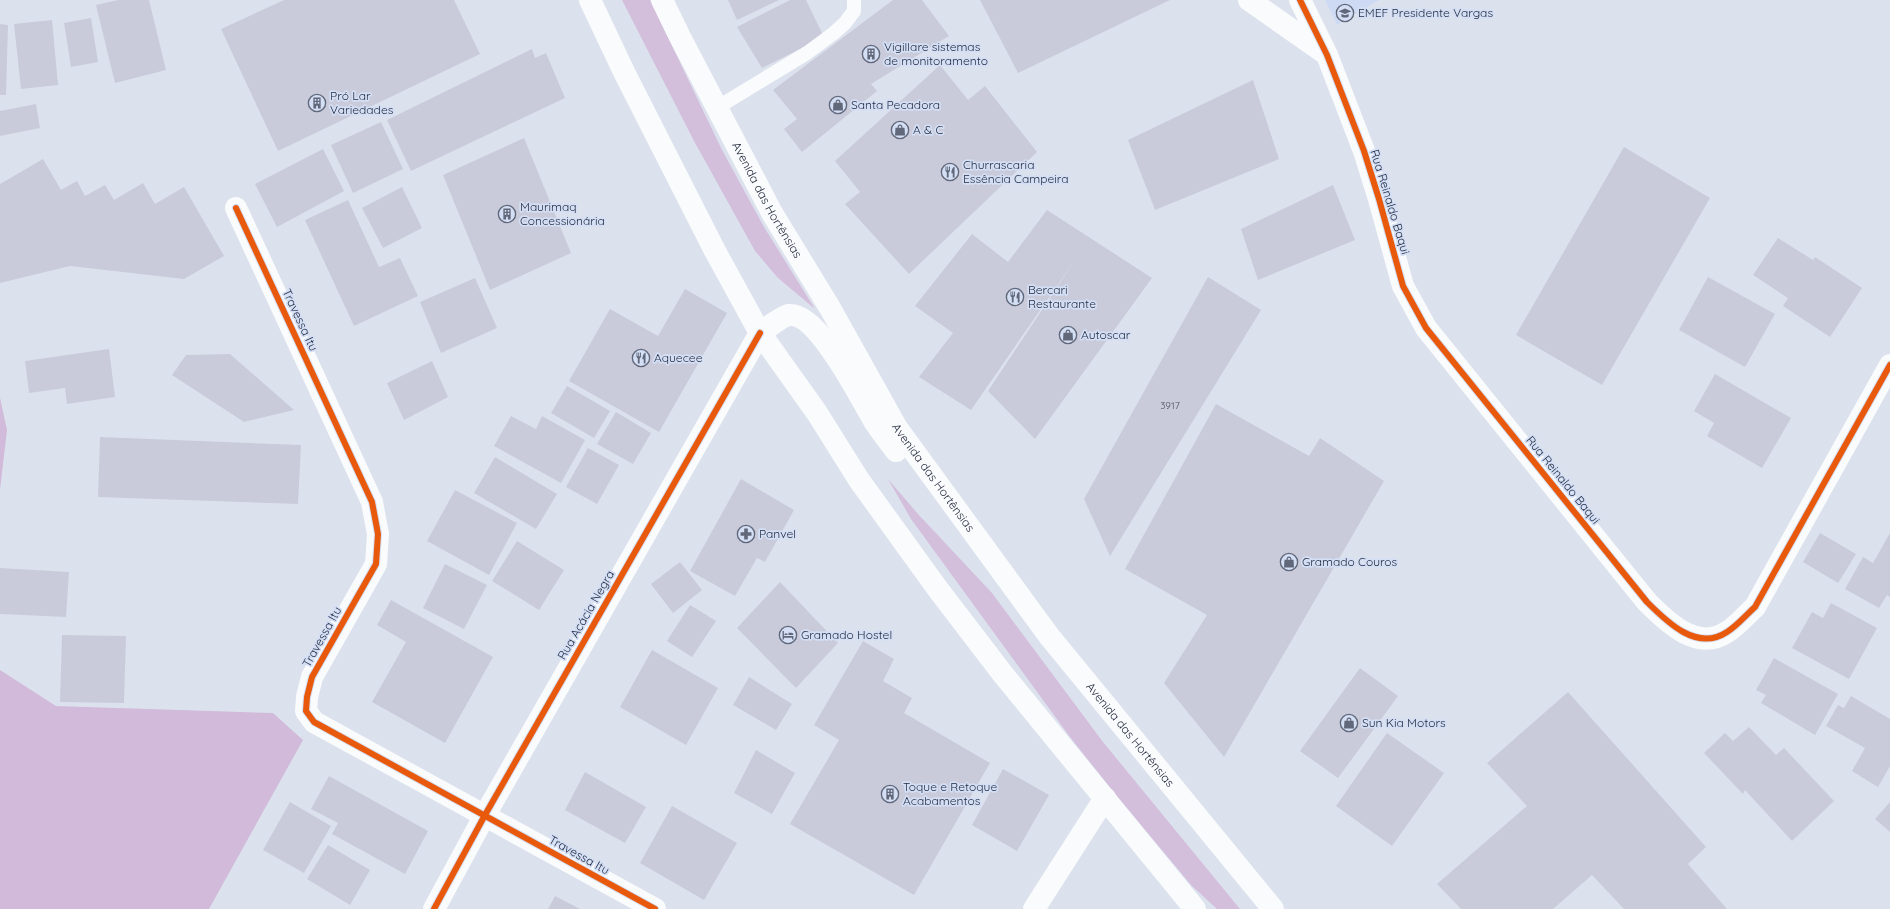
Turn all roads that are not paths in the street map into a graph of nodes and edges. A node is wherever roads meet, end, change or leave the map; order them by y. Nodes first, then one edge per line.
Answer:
1 (590, 0) edge
2 (662, 0) edge
3 (854, 0) edge
4 (1249, 0) edge
5 (1300, 0) edge
6 (1327, 55) junction
7 (718, 107) junction
8 (236, 208) dead end
9 (760, 333) junction
10 (1890, 365) edge
11 (993, 559) junction
12 (1105, 798) junction
13 (485, 815) junction
14 (434, 909) edge
15 (655, 909) edge
16 (1034, 909) edge
17 (1195, 909) edge
18 (1273, 909) edge

1 - 9 street
2 - 7 street, Avenida das Hortênsias
3 - 7 lane
4 - 6 street
5 - 6 street, Rua Reinaldo Baqui
6 - 10 street, Rua Reinaldo Baqui
7 - 11 street, Avenida das Hortênsias
8 - 13 street, Travessa Itu
9 - 11 street
9 - 12 street
9 - 13 street, Rua Acácia Negra
11 - 18 street, Avenida das Hortênsias
12 - 16 street
12 - 17 street
13 - 14 street, Rua Acácia Negra
13 - 15 street, Travessa Itu

